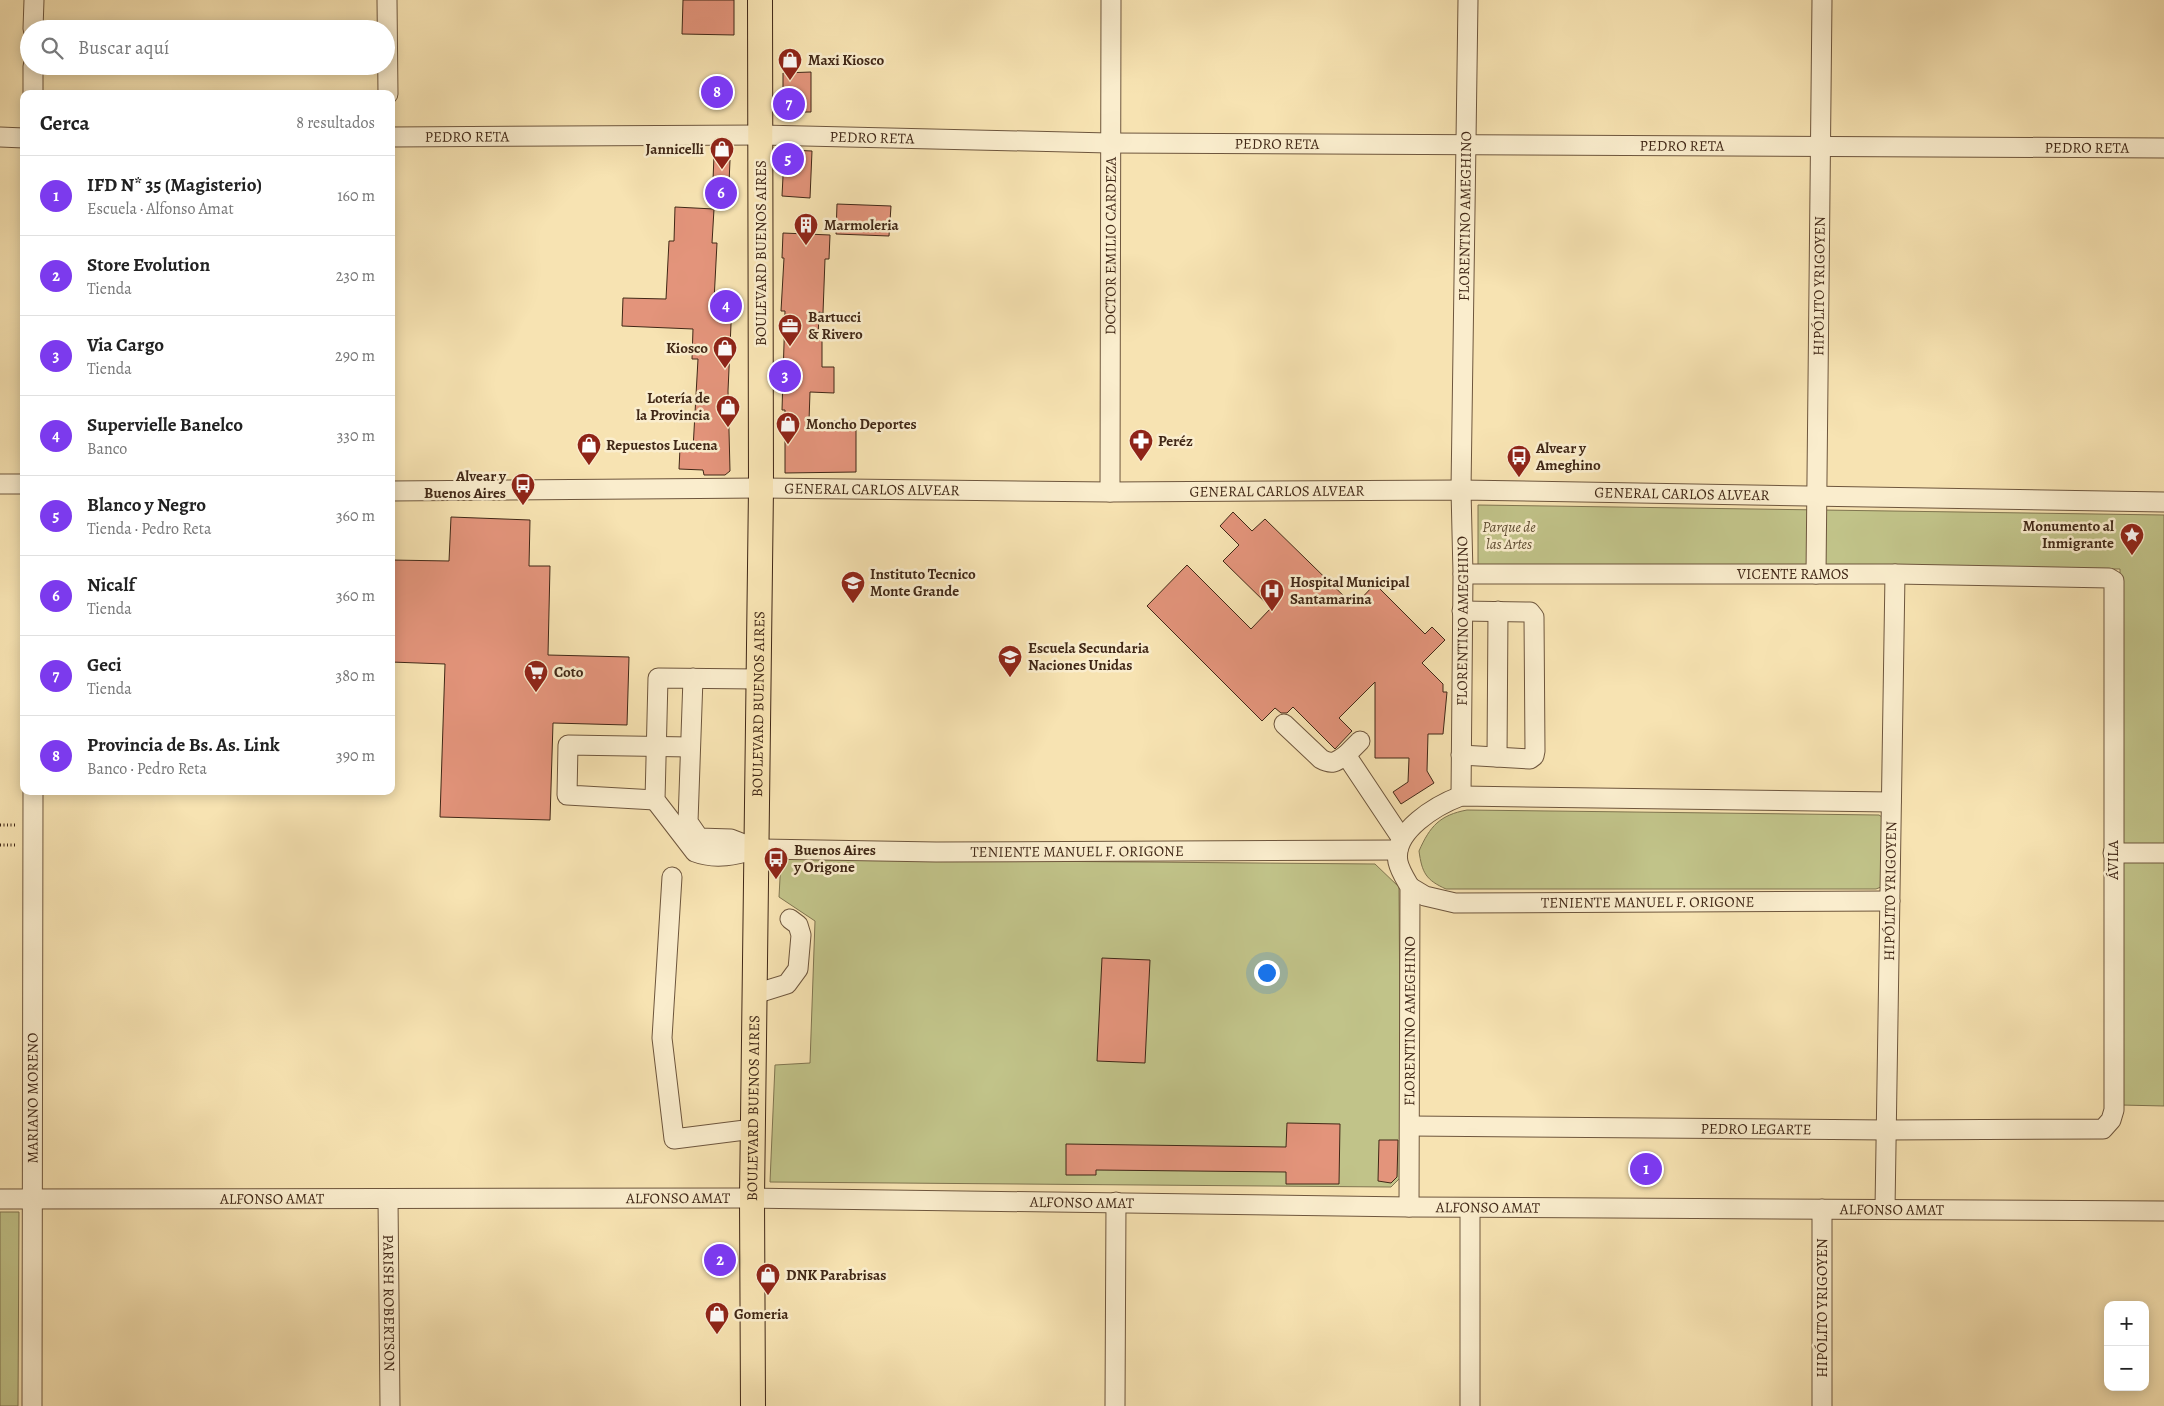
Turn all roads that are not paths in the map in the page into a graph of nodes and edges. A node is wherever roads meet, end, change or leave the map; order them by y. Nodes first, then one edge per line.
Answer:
1 (34, 0) edge
2 (388, 0) edge
3 (760, 0) edge
4 (1111, 0) edge
5 (1468, 0) edge
6 (1822, 0) edge
7 (33, 20) edge
8 (388, 20) edge
9 (33, 75) edge
10 (388, 75) edge
11 (33, 90) edge
12 (388, 90) edge
13 (761, 135) junction
14 (0, 137) edge
15 (395, 137) edge
16 (20, 138) edge
17 (1109, 143) junction
18 (1467, 145) junction
19 (1821, 146) junction
20 (2164, 148) edge
21 (0, 484) edge
22 (20, 484) edge
23 (761, 488) junction
24 (1461, 490) junction
25 (395, 492) edge
26 (1110, 492) junction
27 (1817, 498) junction
28 (2164, 502) edge
29 (1463, 574) junction
30 (1816, 574) junction
31 (1895, 574) junction
32 (2115, 588) joint
33 (1498, 611) junction
34 (1462, 612) junction
35 (693, 678) junction
36 (757, 678) junction
37 (1284, 724) dead end
38 (1360, 742) dead end
39 (656, 746) junction
40 (690, 747) junction
41 (1346, 755) junction
42 (1461, 755) junction
43 (1497, 757) junction
44 (33, 795) edge
45 (1461, 796) junction
46 (655, 800) junction
47 (1891, 802) junction
48 (1400, 844) junction
49 (756, 849) junction
50 (2113, 853) junction
51 (2164, 853) edge
52 (672, 877) dead end
53 (1410, 887) junction
54 (1890, 901) junction
55 (790, 919) dead end
56 (755, 994) junction
57 (1410, 1126) junction
58 (753, 1129) junction
59 (2103, 1129) joint
60 (1886, 1130) junction
61 (752, 1198) junction
62 (0, 1199) edge
63 (32, 1199) junction
64 (388, 1199) junction
65 (1116, 1202) junction
66 (1409, 1208) junction
67 (1470, 1208) junction
68 (1822, 1209) junction
69 (1885, 1209) junction
70 (2164, 1211) edge
71 (32, 1406) edge
72 (390, 1406) edge
73 (753, 1406) edge
74 (1115, 1406) edge
75 (1470, 1406) edge
76 (1822, 1406) edge

1 - 7 street
2 - 8 street
3 - 13 main road, BOULEVARD BUENOS AIRES
4 - 17 street, DOCTOR EMILIO CARDEZA
5 - 18 street, FLORENTINO AMEGHINO
6 - 19 street, HIPÓLITO YRIGOYEN
9 - 11 street
10 - 12 street
13 - 15 street, PEDRO RETA
13 - 17 street, PEDRO RETA
13 - 23 main road, BOULEVARD BUENOS AIRES
14 - 16 street
17 - 18 street, PEDRO RETA
17 - 26 street, DOCTOR EMILIO CARDEZA
18 - 19 street, PEDRO RETA
18 - 24 street, FLORENTINO AMEGHINO
19 - 20 street, PEDRO RETA
19 - 27 street, HIPÓLITO YRIGOYEN
21 - 22 street
23 - 25 street, GENERAL CARLOS ALVEAR
23 - 26 street, GENERAL CARLOS ALVEAR
23 - 36 main road, BOULEVARD BUENOS AIRES
24 - 26 street, GENERAL CARLOS ALVEAR
24 - 27 street, GENERAL CARLOS ALVEAR
24 - 29 street, FLORENTINO AMEGHINO
27 - 28 street, GENERAL CARLOS ALVEAR
27 - 30 street, HIPÓLITO YRIGOYEN
29 - 30 street, VICENTE RAMOS
29 - 34 street, FLORENTINO AMEGHINO
30 - 31 street, VICENTE RAMOS
31 - 32 street, VICENTE RAMOS
31 - 47 street, HIPÓLITO YRIGOYEN
32 - 50 street, ÁVILA
33 - 34 street
33 - 43 street
33 - 43 street
34 - 42 street, FLORENTINO AMEGHINO
35 - 36 street
35 - 39 street
35 - 40 street
36 - 49 main road, BOULEVARD BUENOS AIRES
37 - 41 street
38 - 41 street
39 - 40 street
39 - 46 street
39 - 46 street
40 - 49 street
41 - 48 street
42 - 43 street
42 - 45 street, FLORENTINO AMEGHINO
44 - 63 street, MARIANO MORENO
45 - 47 street
45 - 48 street
46 - 49 street
47 - 54 street, HIPÓLITO YRIGOYEN
48 - 49 street, TENIENTE MANUEL F. ORIGONE
48 - 53 street, FLORENTINO AMEGHINO
49 - 56 main road, BOULEVARD BUENOS AIRES
50 - 51 street
50 - 59 street, ÁVILA
52 - 58 street
53 - 54 street, TENIENTE MANUEL F. ORIGONE
53 - 57 street, FLORENTINO AMEGHINO
54 - 60 street, HIPÓLITO YRIGOYEN
55 - 56 street
56 - 58 main road, BOULEVARD BUENOS AIRES
57 - 60 street, PEDRO LEGARTE
57 - 66 street, FLORENTINO AMEGHINO
58 - 61 main road, BOULEVARD BUENOS AIRES
59 - 60 street, PEDRO LEGARTE
60 - 69 street, HIPÓLITO YRIGOYEN
61 - 64 street, ALFONSO AMAT
61 - 65 street, ALFONSO AMAT
61 - 73 main road, BOULEVARD BUENOS AIRES
62 - 63 street, ALFONSO AMAT
63 - 64 street, ALFONSO AMAT
63 - 71 street, MARIANO MORENO
64 - 72 street, PARISH ROBERTSON
65 - 66 street, ALFONSO AMAT
65 - 74 street
66 - 67 street, ALFONSO AMAT
67 - 68 street, ALFONSO AMAT
67 - 75 street
68 - 69 street, ALFONSO AMAT
68 - 76 street, HIPÓLITO YRIGOYEN
69 - 70 street, ALFONSO AMAT

